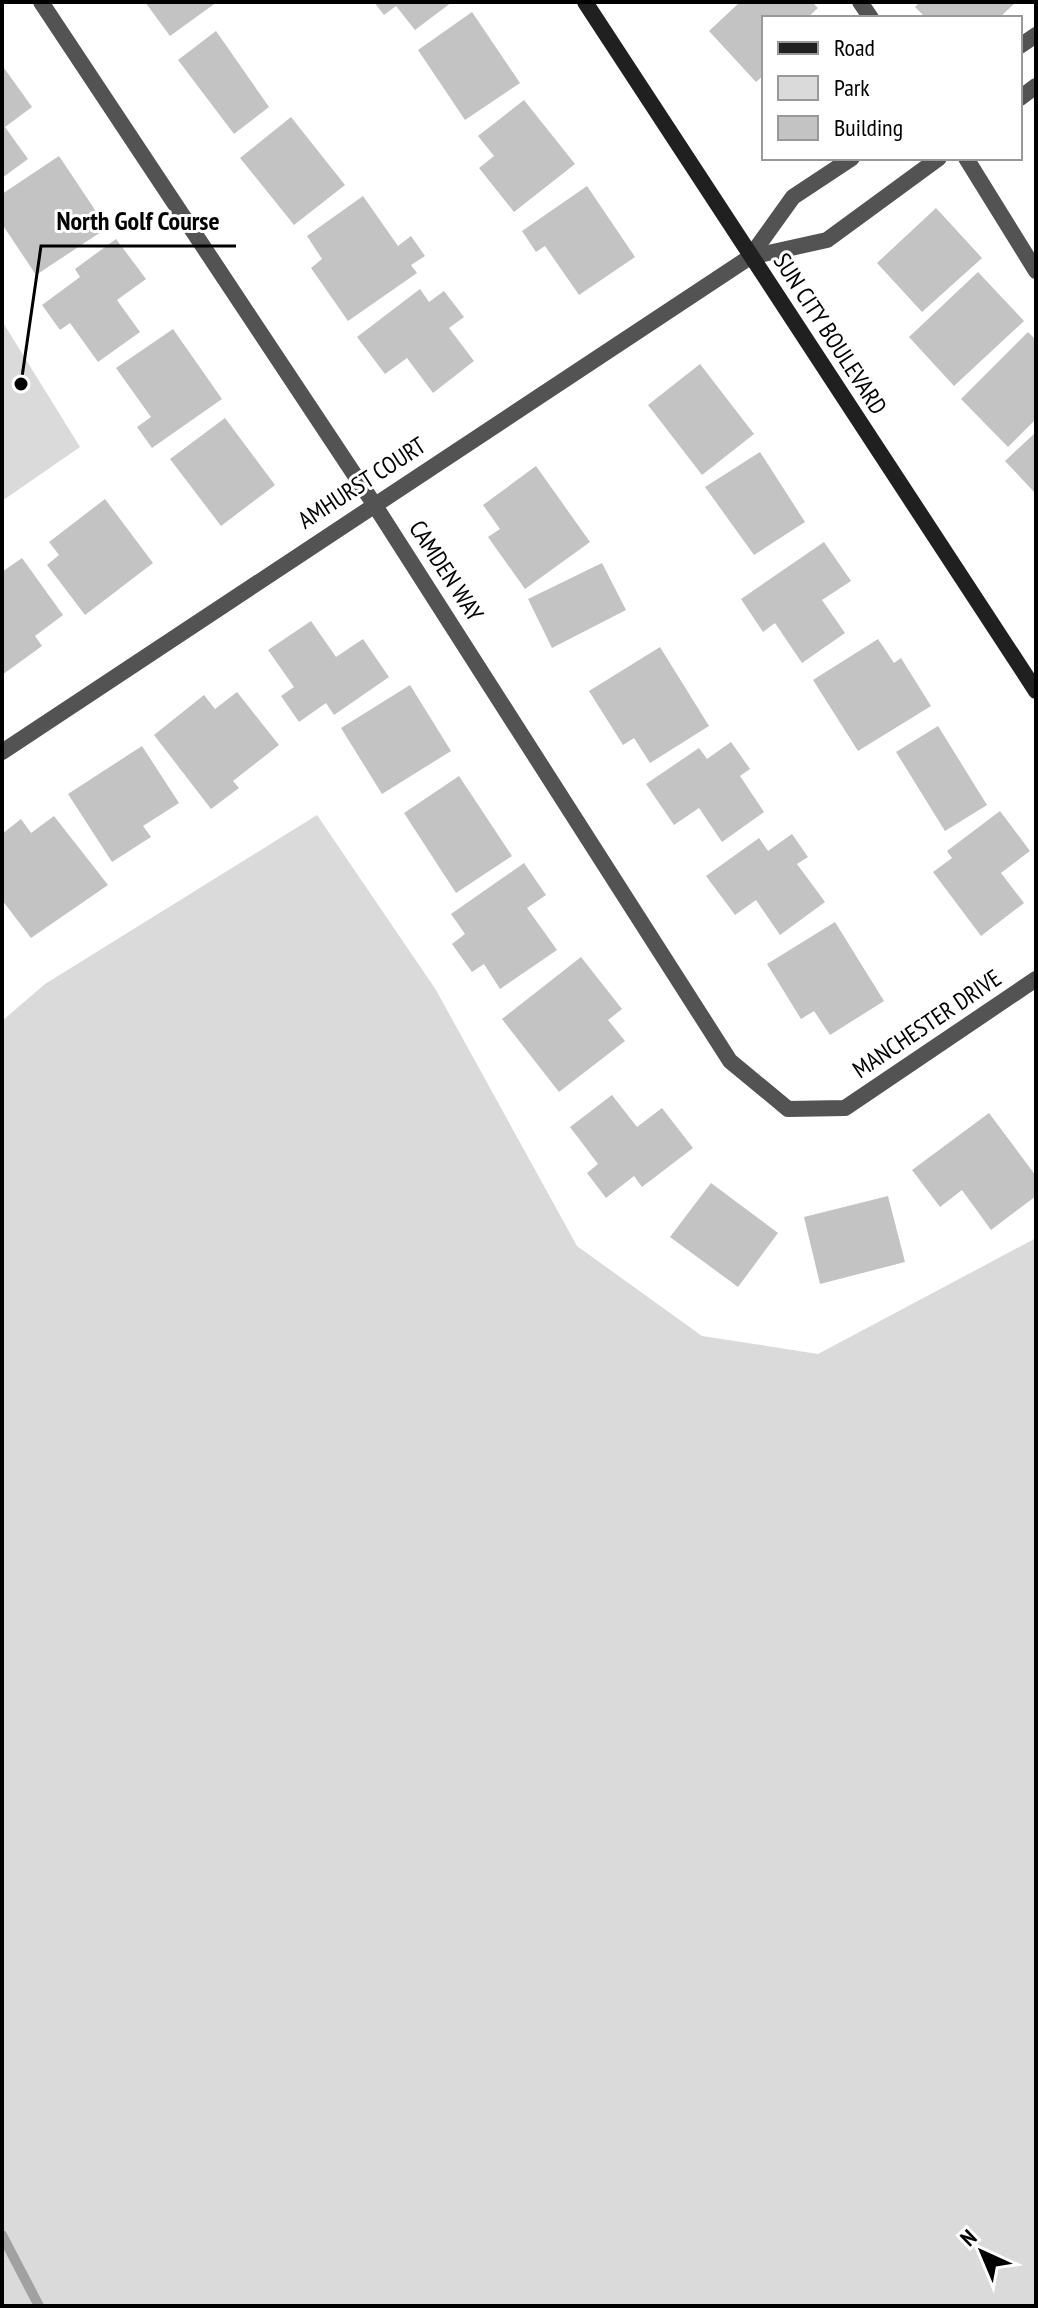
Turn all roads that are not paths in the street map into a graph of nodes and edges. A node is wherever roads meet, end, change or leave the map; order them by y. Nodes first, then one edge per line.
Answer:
1 (41, 2) edge
2 (585, 2) edge
3 (849, 160) edge
4 (936, 160) edge
5 (967, 160) edge
6 (750, 257) junction
7 (1036, 271) edge
8 (374, 504) junction
9 (1036, 691) edge
10 (2, 752) edge
11 (1036, 979) edge
12 (845, 1108) joint

1 - 8 street, CAMDEN WAY
2 - 6 street, SUN CITY BOULEVARD
3 - 6 street
4 - 6 street
5 - 7 street
6 - 8 street, AMHURST COURT
6 - 9 street, SUN CITY BOULEVARD
8 - 10 street, AMHURST COURT
8 - 12 street, CAMDEN WAY
11 - 12 street, MANCHESTER DRIVE

